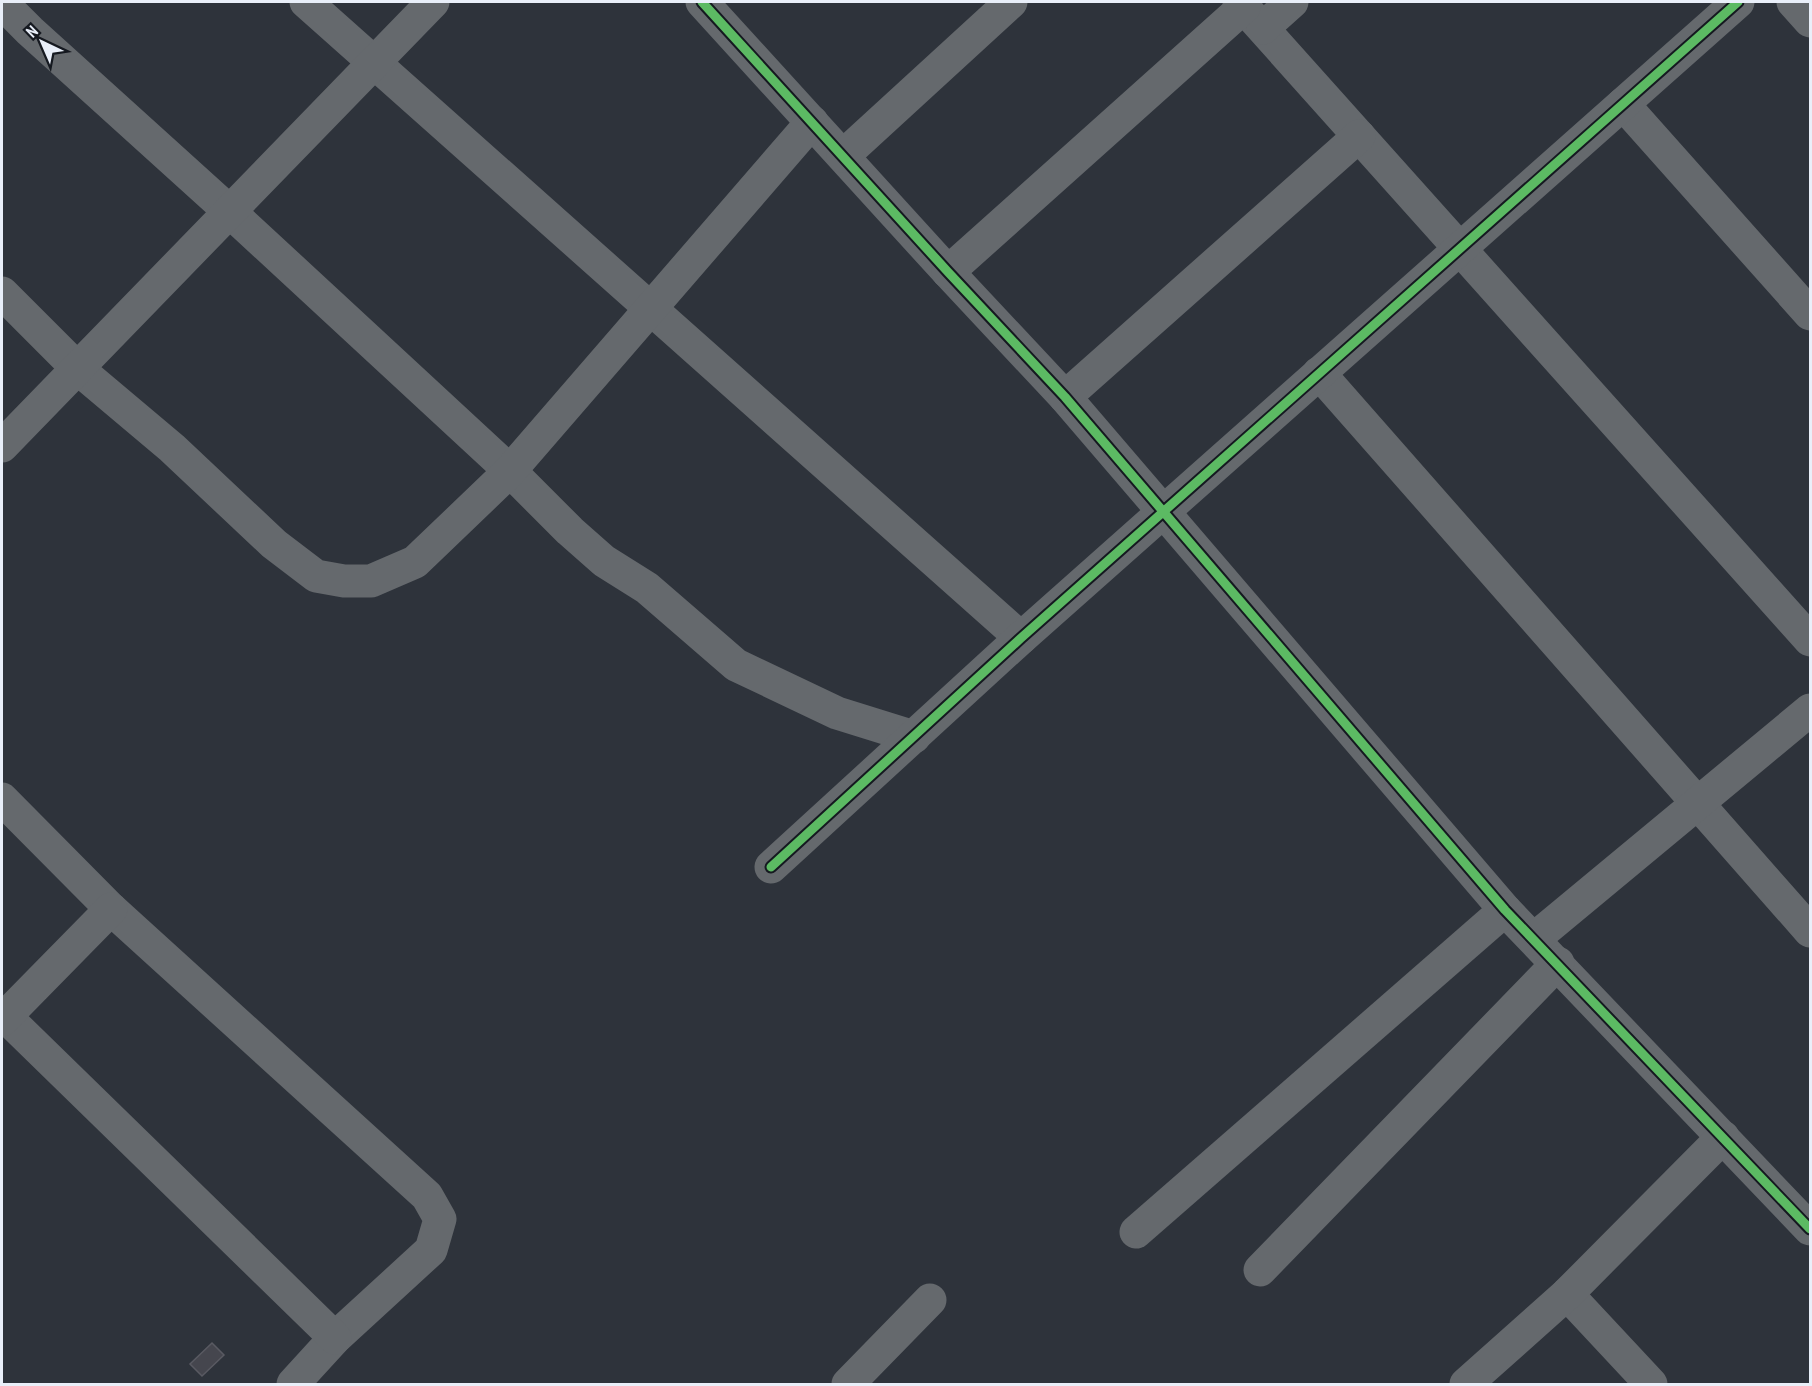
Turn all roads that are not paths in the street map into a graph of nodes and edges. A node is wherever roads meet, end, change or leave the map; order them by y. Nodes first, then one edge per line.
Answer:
1 (306, 2) edge
2 (433, 2) edge
3 (702, 2) edge
4 (1292, 2) edge
5 (1738, 2) edge
6 (1793, 2) edge
7 (2, 3) edge
8 (991, 8) edge
9 (1249, 12) edge
10 (1810, 21) edge
11 (374, 62) junction
12 (1623, 104) junction
13 (812, 122) junction
14 (1359, 136) junction
15 (843, 156) junction
16 (229, 211) junction
17 (1460, 248) junction
18 (948, 272) junction
19 (2, 293) edge
20 (650, 308) junction
21 (1810, 314) edge
22 (77, 368) junction
23 (1319, 374) junction
24 (1065, 397) junction
25 (2, 446) edge
26 (510, 471) junction
27 (1164, 511) junction
28 (1021, 638) junction
29 (1810, 640) edge
30 (1810, 710) edge
31 (914, 737) junction
32 (2, 800) edge
33 (1697, 802) junction
34 (771, 867) dead end
35 (111, 909) junction
36 (1505, 910) junction
37 (1810, 931) edge
38 (1534, 939) junction
39 (1558, 963) junction
40 (4, 1018) edge
41 (1723, 1137) junction
42 (1810, 1229) edge
43 (1136, 1232) dead end
44 (1260, 1270) dead end
45 (1567, 1294) junction
46 (930, 1300) dead end
47 (335, 1338) junction
48 (293, 1384) edge
49 (848, 1384) edge
50 (1466, 1384) edge
51 (1651, 1384) edge

1 - 11 street
2 - 11 street
3 - 13 street
4 - 9 street
5 - 12 street
6 - 10 street
7 - 16 street
8 - 15 street
9 - 14 street
9 - 18 street
11 - 16 street
11 - 20 street
12 - 17 street
12 - 21 street
13 - 15 street
13 - 20 street
14 - 17 street
14 - 24 street
15 - 18 street
16 - 22 street
16 - 26 street
17 - 23 street
17 - 29 street
18 - 24 street
19 - 22 street
20 - 26 street
20 - 28 street
22 - 25 street
22 - 26 street
23 - 27 street
23 - 33 street
24 - 27 street
26 - 31 street
27 - 28 street
27 - 36 street
28 - 31 street
30 - 33 street
31 - 34 street
32 - 35 street
33 - 37 street
33 - 38 street
35 - 40 street
35 - 47 street
36 - 38 street
36 - 43 street
38 - 39 street
39 - 41 street
39 - 44 street
40 - 47 street
41 - 42 street
41 - 45 street
45 - 50 street
45 - 51 street
46 - 49 street
47 - 48 street

